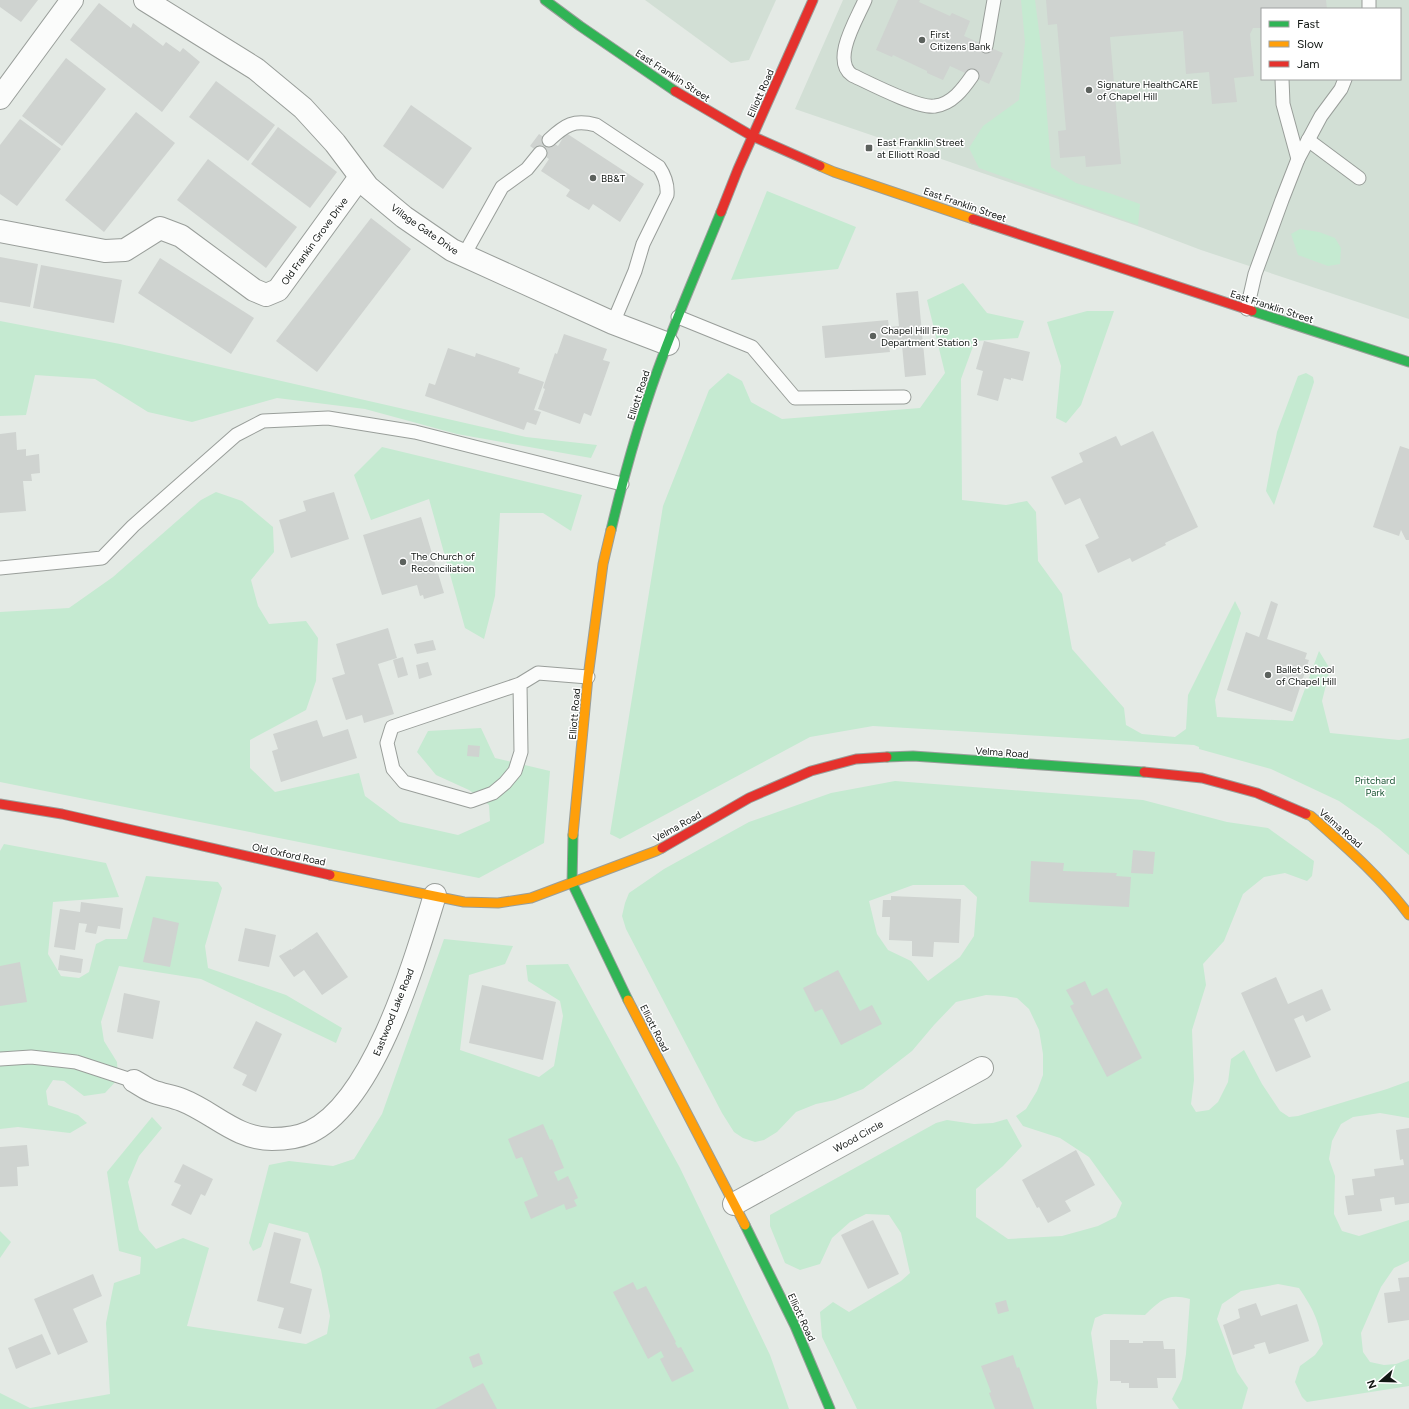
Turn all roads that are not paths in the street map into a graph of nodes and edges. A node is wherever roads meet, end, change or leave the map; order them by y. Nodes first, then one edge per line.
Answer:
1 (72, 0) edge
2 (145, 0) edge
3 (545, 0) edge
4 (813, 0) edge
5 (865, 0) edge
6 (994, 0) edge
7 (986, 46) dead end
8 (972, 76) dead end
9 (1282, 80) edge
10 (1346, 80) edge
11 (0, 98) edge
12 (752, 136) junction
13 (549, 140) dead end
14 (1308, 140) junction
15 (540, 153) dead end
16 (1298, 159) junction
17 (360, 177) junction
18 (1360, 178) dead end
19 (0, 231) edge
20 (464, 256) junction
21 (1247, 309) junction
22 (678, 317) junction
23 (613, 323) junction
24 (668, 344) junction
25 (1409, 362) edge
26 (904, 397) dead end
27 (622, 484) junction
28 (0, 568) edge
29 (588, 677) junction
30 (520, 684) junction
31 (0, 804) edge
32 (572, 883) junction
33 (435, 895) junction
34 (1409, 915) edge
35 (0, 1059) edge
36 (982, 1068) dead end
37 (134, 1080) joint
38 (734, 1204) junction
39 (830, 1409) edge

1 - 11 street
2 - 17 street, Village Gate Drive
3 - 12 street, East Franklin Street
4 - 12 street, Elliott Road
5 - 8 lane
6 - 7 lane
9 - 16 lane
10 - 14 lane
12 - 21 street, East Franklin Street
12 - 22 street, Elliott Road
13 - 23 lane
14 - 16 lane
14 - 18 lane
15 - 20 lane
16 - 21 lane
17 - 19 street, Old Frankin Grove Drive
17 - 20 street, Village Gate Drive
20 - 23 street, Village Gate Drive
21 - 25 street, East Franklin Street
22 - 24 street, Elliott Road
22 - 26 lane
23 - 24 street, Village Gate Drive
24 - 27 street, Elliott Road
27 - 28 lane
27 - 29 street, Elliott Road
29 - 30 lane
29 - 32 street, Elliott Road
30 - 30 lane
31 - 33 street, Old Oxford Road
32 - 33 street, Old Oxford Road
32 - 34 street, Velma Road
32 - 38 street, Elliott Road
33 - 37 street, Eastwood Lake Road
35 - 37 lane
36 - 38 street, Wood Circle
38 - 39 street, Elliott Road

